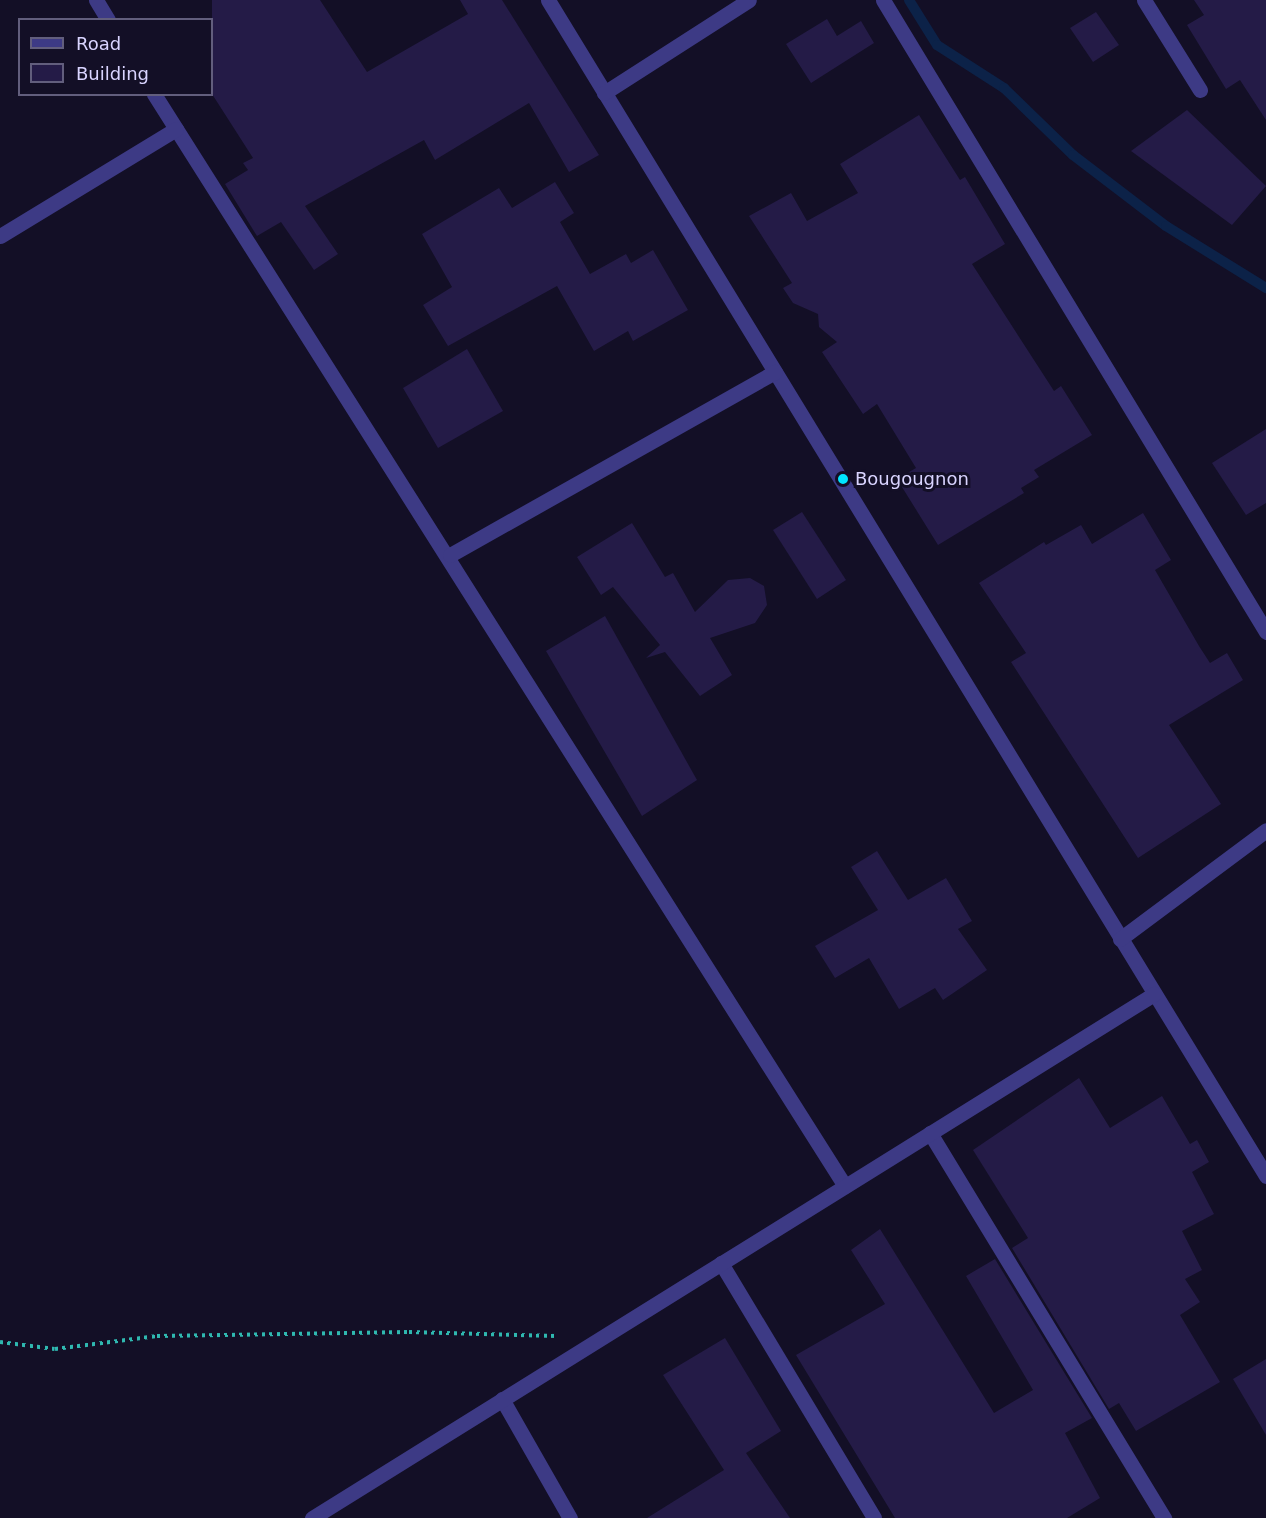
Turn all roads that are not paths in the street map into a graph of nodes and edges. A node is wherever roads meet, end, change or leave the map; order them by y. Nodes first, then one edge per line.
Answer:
1 (96, 0) edge
2 (548, 0) edge
3 (749, 0) edge
4 (883, 0) edge
5 (1144, 0) edge
6 (107, 18) edge
7 (1200, 90) dead end
8 (604, 93) junction
9 (155, 96) edge
10 (176, 129) junction
11 (0, 236) edge
12 (775, 372) junction
13 (450, 555) junction
14 (1266, 632) edge
15 (1266, 830) edge
16 (1120, 939) junction
17 (1154, 994) junction
18 (930, 1133) junction
19 (1266, 1176) edge
20 (845, 1186) junction
21 (721, 1263) junction
22 (502, 1400) junction
23 (312, 1518) edge
24 (570, 1518) edge
25 (874, 1518) edge
26 (1164, 1518) edge

1 - 6 street
2 - 8 street
3 - 8 street
4 - 14 street
5 - 7 street
8 - 12 street
9 - 10 street
10 - 11 street
10 - 13 street
12 - 13 street
12 - 16 street
13 - 20 street
15 - 16 street
16 - 17 street
17 - 18 street
17 - 19 street
18 - 20 street
18 - 26 street
20 - 21 street
21 - 22 street
21 - 25 street
22 - 23 street
22 - 24 street

